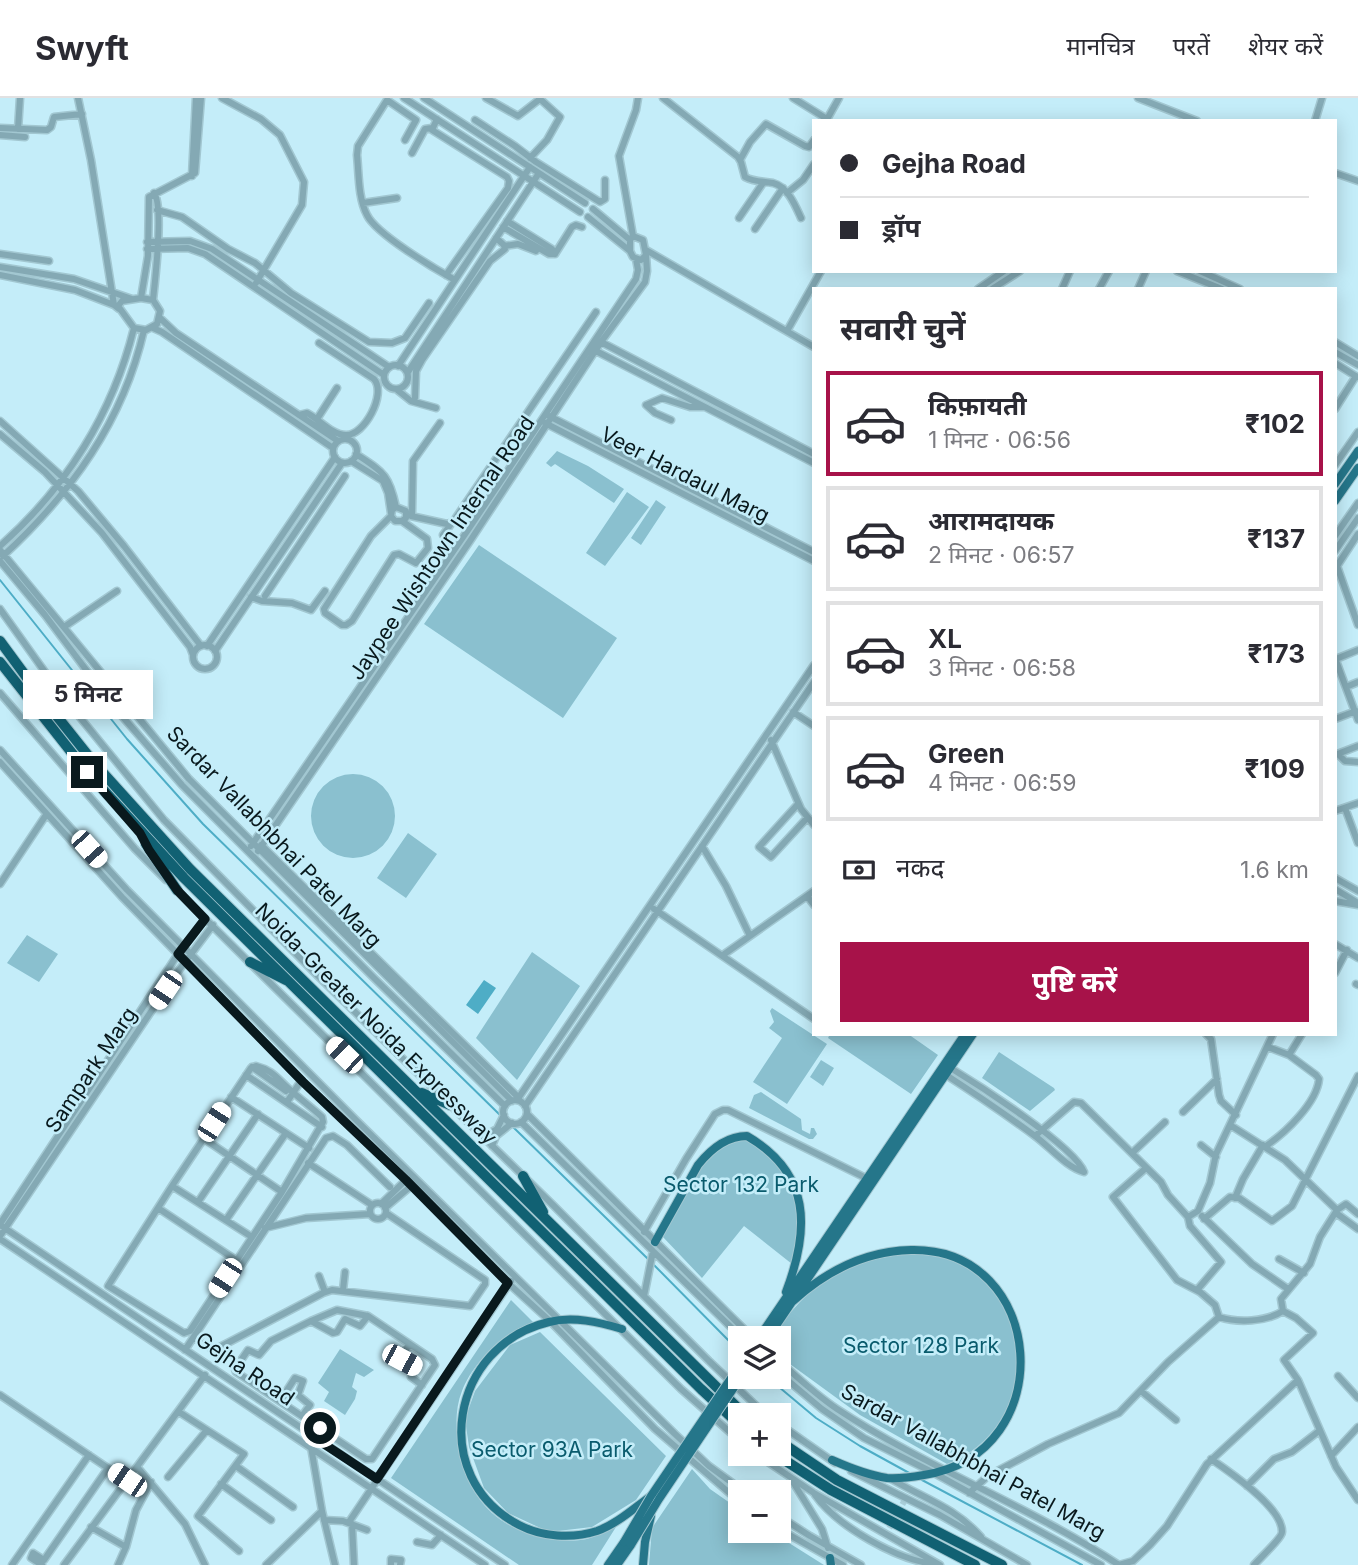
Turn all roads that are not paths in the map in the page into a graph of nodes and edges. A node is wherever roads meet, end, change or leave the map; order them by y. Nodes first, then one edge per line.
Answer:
1 (20, 98) edge
2 (78, 98) edge
3 (198, 98) edge
4 (222, 98) edge
5 (404, 98) edge
6 (424, 98) edge
7 (486, 98) edge
8 (638, 98) edge
9 (663, 98) edge
10 (793, 98) edge
11 (839, 98) edge
12 (1138, 98) edge
13 (1322, 98) edge
14 (386, 99) edge
15 (82, 114) junction
16 (437, 119) junction
17 (824, 119) edge
18 (827, 119) edge
19 (1192, 119) edge
20 (1316, 119) edge
21 (475, 120) dead end
22 (0, 128) edge
23 (432, 128) junction
24 (18, 129) junction
25 (0, 135) edge
26 (25, 137) dead end
27 (404, 140) dead end
28 (812, 142) edge
29 (412, 153) dead end
30 (530, 158) junction
31 (740, 160) junction
32 (530, 167) junction
33 (812, 167) edge
34 (539, 173) junction
35 (1337, 174) edge
36 (525, 175) junction
37 (605, 180) dead end
38 (534, 181) junction
39 (1358, 181) edge
40 (764, 183) junction
41 (785, 191) junction
42 (154, 193) junction
43 (397, 198) dead end
44 (363, 203) junction
45 (585, 203) dead end
46 (593, 209) dead end
47 (157, 211) junction
48 (580, 212) dead end
49 (588, 217) dead end
50 (739, 218) dead end
51 (801, 218) dead end
52 (505, 224) junction
53 (582, 227) dead end
54 (755, 229) dead end
55 (496, 238) junction
56 (631, 238) junction
57 (157, 245) junction
58 (147, 246) junction
59 (505, 246) junction
60 (536, 251) dead end
61 (630, 251) junction
62 (646, 253) junction
63 (0, 254) edge
64 (636, 259) junction
65 (49, 261) dead end
66 (0, 267) edge
67 (264, 270) junction
68 (820, 273) edge
69 (1001, 273) edge
70 (1017, 273) edge
71 (1182, 273) edge
72 (1204, 273) edge
73 (0, 275) edge
74 (446, 275) junction
75 (270, 276) junction
76 (455, 280) junction
77 (256, 283) junction
78 (265, 284) junction
79 (981, 287) edge
80 (995, 287) edge
81 (1217, 287) edge
82 (1236, 287) edge
83 (114, 292) junction
84 (141, 298) junction
85 (132, 299) junction
86 (153, 300) junction
87 (429, 303) dead end
88 (117, 307) junction
89 (596, 312) dead end
90 (160, 318) junction
91 (134, 328) junction
92 (152, 328) junction
93 (144, 330) junction
94 (787, 331) junction
95 (410, 333) junction
96 (417, 337) junction
97 (601, 342) junction
98 (1337, 343) edge
99 (319, 344) dead end
100 (812, 346) edge
101 (596, 351) junction
102 (1337, 353) edge
103 (1358, 356) edge
104 (1337, 364) edge
105 (1358, 365) edge
106 (398, 366) junction
107 (389, 367) junction
108 (408, 372) junction
109 (384, 375) junction
110 (1357, 377) edge
111 (337, 388) dead end
112 (399, 388) junction
113 (415, 400) junction
114 (1337, 406) edge
115 (705, 407) junction
116 (436, 408) dead end
117 (299, 415) junction
118 (548, 415) junction
119 (317, 419) junction
120 (671, 420) dead end
121 (0, 421) edge
122 (543, 422) junction
123 (440, 423) dead end
124 (7, 427) junction
125 (1358, 432) edge
126 (0, 434) edge
127 (338, 441) junction
128 (333, 448) junction
129 (1337, 450) edge
130 (1358, 451) edge
131 (812, 453) edge
132 (356, 454) junction
133 (1343, 454) junction
134 (335, 457) junction
135 (351, 461) junction
136 (812, 462) edge
137 (1337, 462) edge
138 (342, 463) junction
139 (1358, 468) edge
140 (345, 476) dead end
141 (63, 477) junction
142 (1337, 481) edge
143 (71, 484) junction
144 (57, 485) junction
145 (65, 493) junction
146 (1337, 498) edge
147 (1358, 503) edge
148 (393, 512) junction
149 (407, 517) junction
150 (1358, 518) edge
151 (451, 524) junction
152 (1337, 533) edge
153 (443, 535) dead end
154 (1357, 537) edge
155 (1337, 548) edge
156 (812, 551) edge
157 (1, 554) edge
158 (812, 560) edge
159 (325, 591) dead end
160 (117, 592) dead end
161 (253, 594) junction
162 (268, 598) junction
163 (0, 609) edge
164 (1357, 621) edge
165 (64, 627) junction
166 (0, 641) edge
167 (204, 646) junction
168 (1358, 650) edge
169 (215, 651) junction
170 (193, 655) junction
171 (1337, 657) edge
172 (0, 662) edge
173 (1337, 663) edge
174 (812, 668) edge
175 (1358, 682) edge
176 (812, 685) edge
177 (1345, 685) junction
178 (1337, 686) edge
179 (0, 693) edge
180 (1357, 711) edge
181 (793, 712) junction
182 (1337, 718) edge
183 (1358, 720) edge
184 (812, 725) edge
185 (767, 736) junction
186 (773, 742) junction
187 (1358, 746) edge
188 (0, 750) edge
189 (1337, 754) edge
190 (1337, 755) edge
191 (0, 762) edge
192 (1358, 762) edge
193 (1358, 803) edge
194 (798, 804) junction
195 (1345, 808) junction
196 (1337, 810) edge
197 (46, 815) junction
198 (807, 818) junction
199 (812, 823) edge
200 (140, 833) junction
201 (1358, 843) edge
202 (253, 844) junction
203 (702, 846) junction
204 (260, 847) junction
205 (247, 850) junction
206 (253, 856) junction
207 (1337, 879) edge
208 (0, 884) edge
209 (177, 890) junction
210 (1337, 890) edge
211 (1358, 891) edge
212 (811, 893) edge
213 (1337, 901) edge
214 (1358, 904) edge
215 (649, 906) junction
216 (657, 911) junction
217 (205, 919) junction
218 (213, 926) junction
219 (750, 936) junction
220 (1337, 945) edge
221 (184, 947) junction
222 (1346, 950) junction
223 (178, 954) junction
224 (191, 954) junction
225 (723, 955) junction
226 (1358, 958) edge
227 (186, 960) junction
228 (250, 962) junction
229 (1337, 969) edge
230 (289, 982) junction
231 (812, 1018) edge
232 (964, 1036) edge
233 (971, 1036) edge
234 (1210, 1036) edge
235 (1272, 1036) edge
236 (1301, 1036) edge
237 (1268, 1047) junction
238 (1289, 1055) junction
239 (945, 1070) junction
240 (246, 1075) junction
241 (1358, 1076) edge
242 (299, 1078) junction
243 (1217, 1079) junction
244 (289, 1090) junction
245 (415, 1090) junction
246 (231, 1097) junction
247 (516, 1099) junction
248 (284, 1100) junction
249 (450, 1105) junction
250 (525, 1105) junction
251 (505, 1106) junction
252 (1183, 1112) dead end
253 (258, 1114) junction
254 (527, 1114) junction
255 (504, 1115) junction
256 (1236, 1115) junction
257 (1165, 1122) dead end
258 (517, 1123) junction
259 (1230, 1125) junction
260 (321, 1127) junction
261 (1041, 1130) junction
262 (286, 1133) junction
263 (355, 1133) junction
264 (483, 1136) junction
265 (1035, 1136) junction
266 (203, 1138) junction
267 (347, 1145) junction
268 (1201, 1145) dead end
269 (492, 1146) junction
270 (1265, 1146) junction
271 (309, 1149) junction
272 (1132, 1153) junction
273 (228, 1155) junction
274 (1216, 1157) junction
275 (308, 1163) junction
276 (1146, 1168) junction
277 (256, 1175) junction
278 (523, 1176) junction
279 (1304, 1178) junction
280 (870, 1180) junction
281 (408, 1183) junction
282 (172, 1186) junction
283 (282, 1192) junction
284 (393, 1192) junction
285 (1236, 1198) junction
286 (198, 1202) junction
287 (372, 1205) junction
288 (158, 1208) junction
289 (384, 1208) junction
290 (1198, 1211) junction
291 (1336, 1211) junction
292 (370, 1214) junction
293 (1358, 1214) edge
294 (1188, 1217) junction
295 (1205, 1219) junction
296 (226, 1220) junction
297 (548, 1222) junction
298 (2, 1226) edge
299 (265, 1228) junction
300 (1358, 1229) edge
301 (644, 1231) junction
302 (252, 1237) junction
303 (0, 1238) edge
304 (824, 1247) junction
305 (654, 1250) junction
306 (1279, 1259) dead end
307 (236, 1260) junction
308 (345, 1272) dead end
309 (1304, 1273) junction
310 (319, 1276) dead end
311 (514, 1276) junction
312 (508, 1283) junction
313 (1288, 1289) junction
314 (344, 1290) junction
315 (1197, 1290) junction
316 (325, 1292) junction
317 (644, 1296) junction
318 (792, 1302) junction
319 (781, 1305) junction
320 (141, 1307) junction
321 (1283, 1311) junction
322 (149, 1312) junction
323 (368, 1316) junction
324 (136, 1317) junction
325 (1219, 1317) junction
326 (311, 1321) junction
327 (555, 1321) junction
328 (143, 1322) junction
329 (730, 1326) edge
330 (741, 1326) edge
331 (766, 1326) edge
332 (776, 1326) edge
333 (622, 1329) junction
334 (194, 1337) junction
335 (410, 1344) junction
336 (185, 1350) junction
337 (791, 1371) edge
338 (205, 1375) junction
339 (1338, 1376) dead end
340 (1298, 1380) junction
341 (791, 1383) edge
342 (728, 1384) edge
343 (422, 1385) junction
344 (732, 1389) edge
345 (1141, 1391) junction
346 (0, 1395) edge
347 (1358, 1398) edge
348 (280, 1401) junction
349 (733, 1403) edge
350 (752, 1403) edge
351 (405, 1411) junction
352 (179, 1412) junction
353 (728, 1414) edge
354 (302, 1416) junction
355 (417, 1419) junction
356 (1176, 1420) dead end
357 (1358, 1427) edge
358 (320, 1428) junction
359 (207, 1430) junction
360 (728, 1430) edge
361 (1319, 1431) junction
362 (791, 1432) edge
363 (315, 1438) junction
364 (311, 1447) junction
365 (791, 1449) edge
366 (89, 1455) junction
367 (1331, 1456) junction
368 (1211, 1458) junction
369 (832, 1460) junction
370 (791, 1464) edge
371 (236, 1466) junction
372 (773, 1466) edge
373 (108, 1468) junction
374 (138, 1468) junction
375 (706, 1469) junction
376 (945, 1470) junction
377 (930, 1474) junction
378 (168, 1477) dead end
379 (911, 1477) junction
380 (890, 1478) junction
381 (377, 1479) junction
382 (791, 1479) junction
383 (127, 1480) junction
384 (151, 1482) junction
385 (728, 1482) edge
386 (221, 1484) junction
387 (976, 1485) junction
388 (1247, 1486) junction
389 (371, 1487) junction
390 (728, 1490) edge
391 (814, 1493) junction
392 (909, 1493) junction
393 (969, 1493) junction
394 (655, 1497) junction
395 (1358, 1500) edge
396 (293, 1507) dead end
397 (322, 1511) junction
398 (271, 1520) dead end
399 (324, 1520) junction
400 (351, 1523) junction
401 (791, 1524) edge
402 (91, 1527) junction
403 (367, 1530) dead end
404 (441, 1535) junction
405 (885, 1536) tunnel mouth
406 (791, 1537) edge
407 (983, 1540) junction
408 (417, 1542) dead end
409 (627, 1544) junction
410 (881, 1544) junction
411 (126, 1547) junction
412 (828, 1548) junction
413 (239, 1551) dead end
414 (831, 1562) edge
415 (1135, 1563) edge
416 (919, 1564) edge
417 (939, 1564) edge
418 (12, 1565) edge
419 (42, 1565) edge
420 (64, 1565) edge
421 (118, 1565) edge
422 (205, 1565) edge
423 (266, 1565) edge
424 (335, 1565) edge
425 (354, 1565) edge
426 (391, 1565) edge
427 (400, 1565) edge
428 (485, 1565) edge
429 (505, 1565) edge
430 (608, 1565) edge
431 (617, 1565) edge
432 (643, 1565) edge
433 (843, 1565) edge
434 (861, 1565) edge
435 (975, 1565) edge
436 (1002, 1565) edge
437 (1027, 1565) edge
438 (1101, 1565) edge
439 (1119, 1565) edge
440 (1254, 1565) edge

1 - 24 street
2 - 15 street
3 - 42 street
4 - 67 street
5 - 16 street
6 - 32 street
7 - 30 street
8 - 56 street
9 - 31 street
10 - 17 street
11 - 18 street
12 - 19 street
13 - 20 street
14 - 27 street
14 - 44 street
15 - 24 street
15 - 83 street
16 - 23 street
16 - 36 street
21 - 30 street
22 - 24 street
23 - 29 street
23 - 74 street
25 - 26 street
28 - 31 street
30 - 37 street
31 - 40 street
32 - 34 street
32 - 36 street
33 - 41 street
34 - 38 street
34 - 45 street
35 - 39 street
36 - 38 street
36 - 76 street
38 - 48 street
38 - 52 street
40 - 41 street
40 - 50 street
41 - 51 street
41 - 54 street
42 - 47 street
42 - 58 street
43 - 44 street
44 - 74 street
46 - 56 street
47 - 57 street
47 - 67 street
49 - 61 street
52 - 53 street
52 - 55 street
55 - 59 street
55 - 108 street
56 - 61 street
56 - 62 street
57 - 58 street
57 - 77 street
57 - 86 street
58 - 84 street
59 - 60 street
59 - 113 street
61 - 64 street
62 - 64 street
62 - 94 street
62 - 97 street, Jaypee Wishtown Internal Road
63 - 65 street
64 - 118 street, Jaypee Wishtown Internal Road
66 - 83 street
67 - 75 street
67 - 77 street
68 - 94 street
69 - 79 street
70 - 80 street
71 - 81 street
72 - 82 street
73 - 88 street
74 - 76 street
75 - 78 street
75 - 95 street
76 - 96 street
77 - 78 street
77 - 109 street
78 - 107 street
83 - 85 street
83 - 88 street
84 - 85 street
84 - 86 street
85 - 88 street
86 - 90 street
87 - 95 street
88 - 91 street
89 - 151 street
90 - 92 street
90 - 117 street
91 - 93 street
91 - 141 street
92 - 93 street
92 - 128 street
93 - 143 street
94 - 100 street
95 - 96 street
96 - 106 street
97 - 101 street, Jaypee Wishtown Internal Road
97 - 131 street
98 - 103 street
99 - 119 street
101 - 115 street
101 - 118 street, Jaypee Wishtown Internal Road
102 - 105 street
104 - 110 street
106 - 107 street
106 - 108 street
107 - 109 street
108 - 112 street
109 - 112 street
110 - 114 street
111 - 119 street
112 - 113 street
113 - 116 street
115 - 120 street
115 - 136 street
117 - 119 street
117 - 127 street
118 - 122 street, Jaypee Wishtown Internal Road
118 - 156 street, Veer Hardaul Marg
121 - 124 street
122 - 158 street, Veer Hardaul Marg
122 - 202 street, Jaypee Wishtown Internal Road
122 - 204 street, Jaypee Wishtown Internal Road
123 - 149 street
124 - 126 street
124 - 141 street
125 - 133 street
126 - 144 street
127 - 128 street
127 - 132 street
128 - 134 street
129 - 133 street
130 - 142 main road
132 - 135 street
132 - 148 street
133 - 137 street
134 - 138 street
134 - 167 street
135 - 138 street
135 - 148 street
138 - 161 street
139 - 146 main road
140 - 162 street
141 - 143 street
141 - 144 street
143 - 145 street
143 - 167 street
144 - 145 street
144 - 157 street
145 - 157 street
145 - 170 street
147 - 152 street
148 - 149 street
148 - 149 street
148 - 149 street
149 - 151 street
150 - 155 street
151 - 153 street
154 - 164 street
157 - 165 street, Sardar Vallabhbhai Patel Marg
157 - 205 street, Sardar Vallabhbhai Patel Marg
159 - 162 street
160 - 165 street
161 - 162 street
161 - 169 street
163 - 249 street
165 - 202 street, Sardar Vallabhbhai Patel Marg
166 - 245 highway, Noida-Greater Noida Expressway
167 - 169 street
167 - 170 street
168 - 171 street
169 - 170 street
172 - 200 highway, Noida-Greater Noida Expressway
173 - 177 street
174 - 185 street
175 - 177 street
176 - 181 street
177 - 178 street
177 - 180 street
179 - 209 street
180 - 182 street
180 - 183 street
181 - 184 street
181 - 186 street
185 - 186 street
185 - 215 street
186 - 194 street
186 - 203 street
187 - 189 street
188 - 221 street
190 - 192 street
191 - 197 street
193 - 195 street
194 - 198 street
194 - 198 street
195 - 196 street
195 - 201 street
197 - 208 street
197 - 223 street
198 - 199 street
200 - 209 highway
200 - 230 highway, Noida-Greater Noida Expressway
202 - 204 street, Sardar Vallabhbhai Patel Marg
202 - 205 street, Jaypee Wishtown Internal Road
203 - 216 street
203 - 219 street
204 - 206 street, Jaypee Wishtown Internal Road
204 - 247 street, Sardar Vallabhbhai Patel Marg
205 - 206 street, Sardar Vallabhbhai Patel Marg
206 - 251 street, Sardar Vallabhbhai Patel Marg
207 - 211 street
209 - 217 street
210 - 214 street
212 - 219 street
213 - 214 street
215 - 216 street
215 - 247 street
216 - 225 street
216 - 250 street
217 - 218 street
217 - 221 street, Sampark Marg
218 - 224 street, Sampark Marg
218 - 228 street
219 - 225 street
220 - 222 street
221 - 223 street, Sampark Marg
221 - 224 street
222 - 226 street
222 - 229 street
223 - 227 street
223 - 298 street, Sampark Marg
224 - 227 street, Sampark Marg
224 - 311 street
225 - 231 street
227 - 242 street
227 - 298 street, Sampark Marg
228 - 230 highway
228 - 333 street
230 - 353 highway, Noida-Greater Noida Expressway
232 - 239 main road
233 - 239 main road
234 - 243 street
235 - 237 street
236 - 238 street
237 - 238 street
237 - 256 street
238 - 270 street
239 - 261 street
239 - 265 street
239 - 280 main road
240 - 244 street
240 - 246 street
240 - 248 street
241 - 279 street
242 - 244 street
242 - 263 street
243 - 252 street
243 - 256 street
244 - 248 street
244 - 260 street
245 - 249 highway
245 - 297 highway, Noida-Greater Noida Expressway
246 - 253 street
246 - 266 street
247 - 250 street, Sardar Vallabhbhai Patel Marg
247 - 251 street
248 - 260 street
249 - 264 street
250 - 254 street
251 - 255 street
253 - 262 street
253 - 273 street
254 - 258 street
254 - 301 street
255 - 258 street
255 - 264 street
256 - 259 street
257 - 272 street
258 - 269 street
258 - 305 street
259 - 270 street
259 - 274 street
260 - 271 street
261 - 265 street
261 - 265 street
261 - 272 street
262 - 271 street
262 - 277 street
263 - 267 street
263 - 281 street
264 - 269 street
266 - 273 street
266 - 282 street
267 - 275 street
267 - 284 street
268 - 274 street
269 - 278 street
270 - 279 street
270 - 285 street
271 - 283 street
272 - 276 street
273 - 277 street
273 - 286 street
274 - 290 street
275 - 287 street
275 - 299 street
276 - 294 street
276 - 315 street
277 - 283 street
277 - 296 street
278 - 297 highway
278 - 317 street
279 - 285 street
279 - 291 street
280 - 301 street
280 - 304 main road
280 - 304 main road
281 - 284 street
281 - 312 street
282 - 286 street
282 - 288 street
283 - 302 street
284 - 289 street
285 - 295 street
286 - 296 street
287 - 289 street
287 - 292 street
288 - 307 street
288 - 320 street
289 - 292 street
289 - 314 street
290 - 294 street
290 - 295 street
291 - 293 street
291 - 300 street
291 - 309 street
292 - 299 street
294 - 315 street
295 - 313 street
296 - 302 street
297 - 349 highway, Noida-Greater Noida Expressway
298 - 303 street, Sampark Marg
298 - 324 street, Gejha Road
299 - 334 street
301 - 305 street
302 - 307 street
303 - 338 street, Gejha Road
304 - 318 main road
304 - 319 main road
305 - 317 street
305 - 319 main road
305 - 329 street
305 - 330 street
306 - 309 street
307 - 322 street
308 - 314 street
309 - 313 street
310 - 316 street
311 - 312 street
311 - 327 street
312 - 327 street
312 - 355 street
313 - 321 street
314 - 316 street
315 - 325 street
316 - 334 street
317 - 350 street
318 - 332 main road
318 - 376 main road
319 - 331 main road
320 - 322 street
320 - 324 street
321 - 325 street
321 - 340 street
322 - 328 street
323 - 326 street
323 - 326 street
323 - 335 street
324 - 328 street, Gejha Road
325 - 345 street
326 - 348 street
327 - 333 main road
327 - 375 street
327 - 394 main road
328 - 336 street, Gejha Road
333 - 360 street
334 - 336 street
335 - 343 street
335 - 343 street
336 - 363 street, Gejha Road
337 - 376 street, Sardar Vallabhbhai Patel Marg
338 - 352 street
338 - 364 street, Gejha Road
339 - 347 street
340 - 361 street
340 - 368 street
341 - 377 street, Sardar Vallabhbhai Patel Marg
342 - 394 main road, bridge
343 - 351 street
344 - 394 main road, bridge
345 - 356 street
345 - 387 street
346 - 366 street
348 - 354 street
348 - 354 street
351 - 355 street
351 - 358 street
352 - 359 street
352 - 374 street
354 - 358 street
355 - 381 street
357 - 367 street
358 - 363 street
359 - 371 street
359 - 378 street
361 - 367 street
361 - 388 street
362 - 369 street
363 - 381 street, Gejha Road
364 - 389 street, Gejha Road
364 - 397 street
365 - 436 highway
366 - 373 street
366 - 418 street
367 - 395 street
368 - 388 street
368 - 415 street
369 - 380 main road
369 - 407 street
370 - 435 highway
371 - 386 street
371 - 396 street
372 - 382 street
373 - 383 street
373 - 419 street
374 - 383 street
374 - 384 street
375 - 385 street
375 - 390 street
376 - 377 main road
376 - 387 street, Sardar Vallabhbhai Patel Marg
377 - 379 main road
377 - 393 street, Sardar Vallabhbhai Patel Marg
379 - 380 main road
379 - 392 street
380 - 392 street
381 - 389 street
381 - 429 street, Gejha Road
382 - 391 street
382 - 412 street
383 - 402 street
384 - 411 street
384 - 422 street
386 - 398 street
386 - 413 street
387 - 393 street
387 - 439 street, Sardar Vallabhbhai Patel Marg
388 - 440 street
389 - 400 street
389 - 404 street, Gejha Road
391 - 410 street
391 - 417 street
392 - 407 street
393 - 438 street, Sardar Vallabhbhai Patel Marg
394 - 409 main road, bridge
394 - 432 main road, bridge
397 - 399 street
397 - 423 street
399 - 400 street
399 - 424 street
400 - 403 street
400 - 425 street
401 - 412 street
402 - 411 street
402 - 420 street
404 - 408 street
404 - 428 street, Gejha Road
405 - 410 street
406 - 414 street
407 - 437 street
409 - 430 main road
409 - 431 main road
410 - 416 street
411 - 421 street
412 - 434 street
414 - 433 street
415 - 439 street
416 - 417 street
426 - 427 street

